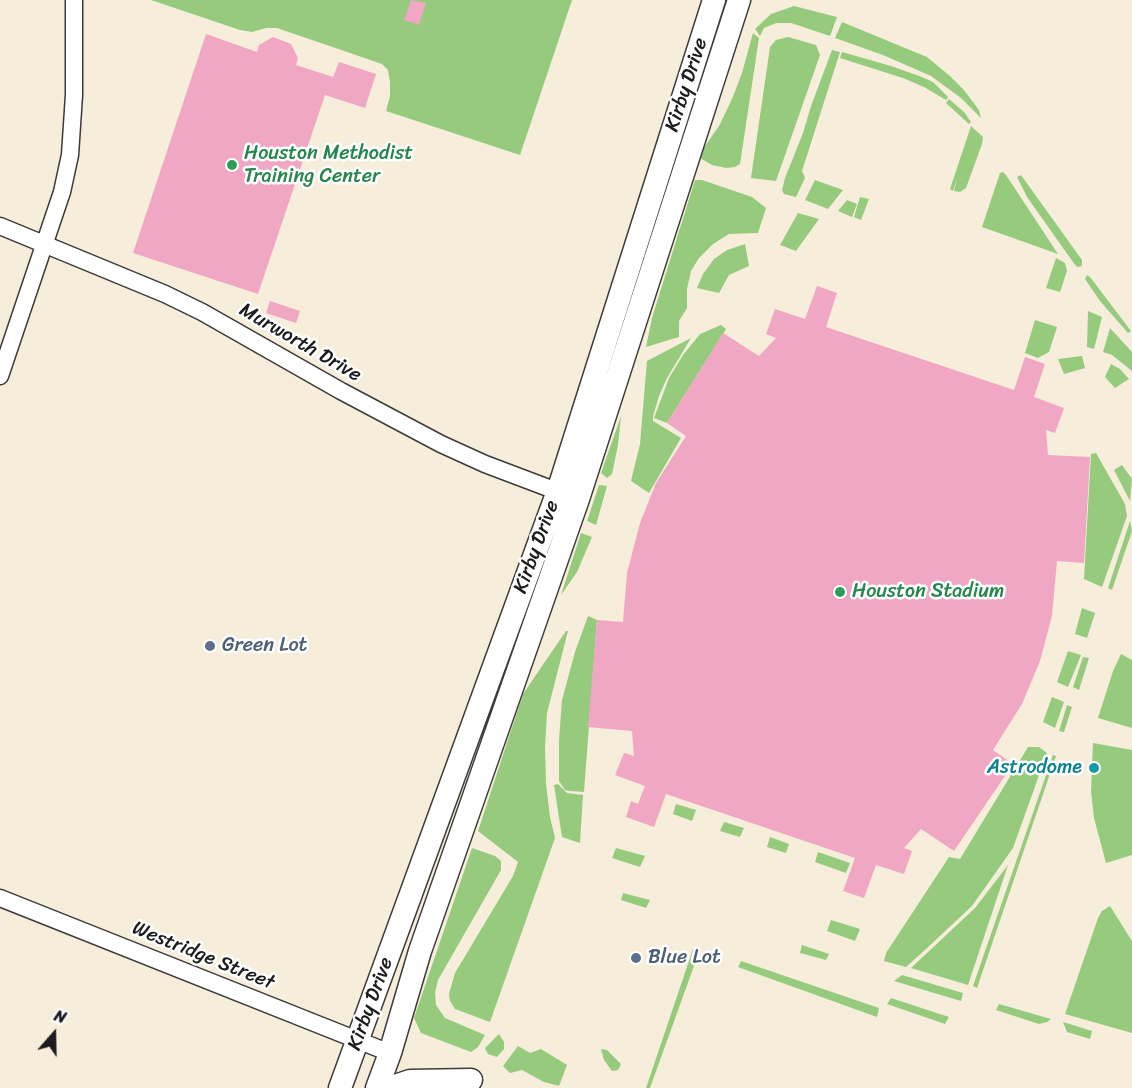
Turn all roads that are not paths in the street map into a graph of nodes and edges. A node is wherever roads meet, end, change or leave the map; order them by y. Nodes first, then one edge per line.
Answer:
1 (74, 0) edge
2 (714, 0) edge
3 (739, 0) edge
4 (643, 222) junction
5 (0, 226) edge
6 (666, 230) junction
7 (46, 244) junction
8 (0, 376) edge
9 (568, 495) junction
10 (471, 729) junction
11 (494, 737) junction
12 (0, 898) edge
13 (357, 1040) junction
14 (390, 1053) junction
15 (471, 1080) dead end
16 (340, 1088) edge
17 (377, 1088) edge
18 (389, 1088) edge

1 - 7 street
2 - 4 main road, Kirby Drive
3 - 6 main road, Kirby Drive
4 - 6 main road
4 - 9 main road, Kirby Drive
5 - 7 street, Murworth Drive
6 - 9 main road, Kirby Drive
7 - 8 street
7 - 9 street, Murworth Drive
9 - 10 main road, Kirby Drive
9 - 11 main road, Kirby Drive
10 - 11 main road
10 - 13 main road, Kirby Drive
11 - 14 main road, Kirby Drive
12 - 13 street, Westridge Street
13 - 14 street, Westridge Street
13 - 16 main road, Kirby Drive
14 - 17 main road, Kirby Drive
15 - 18 main road

